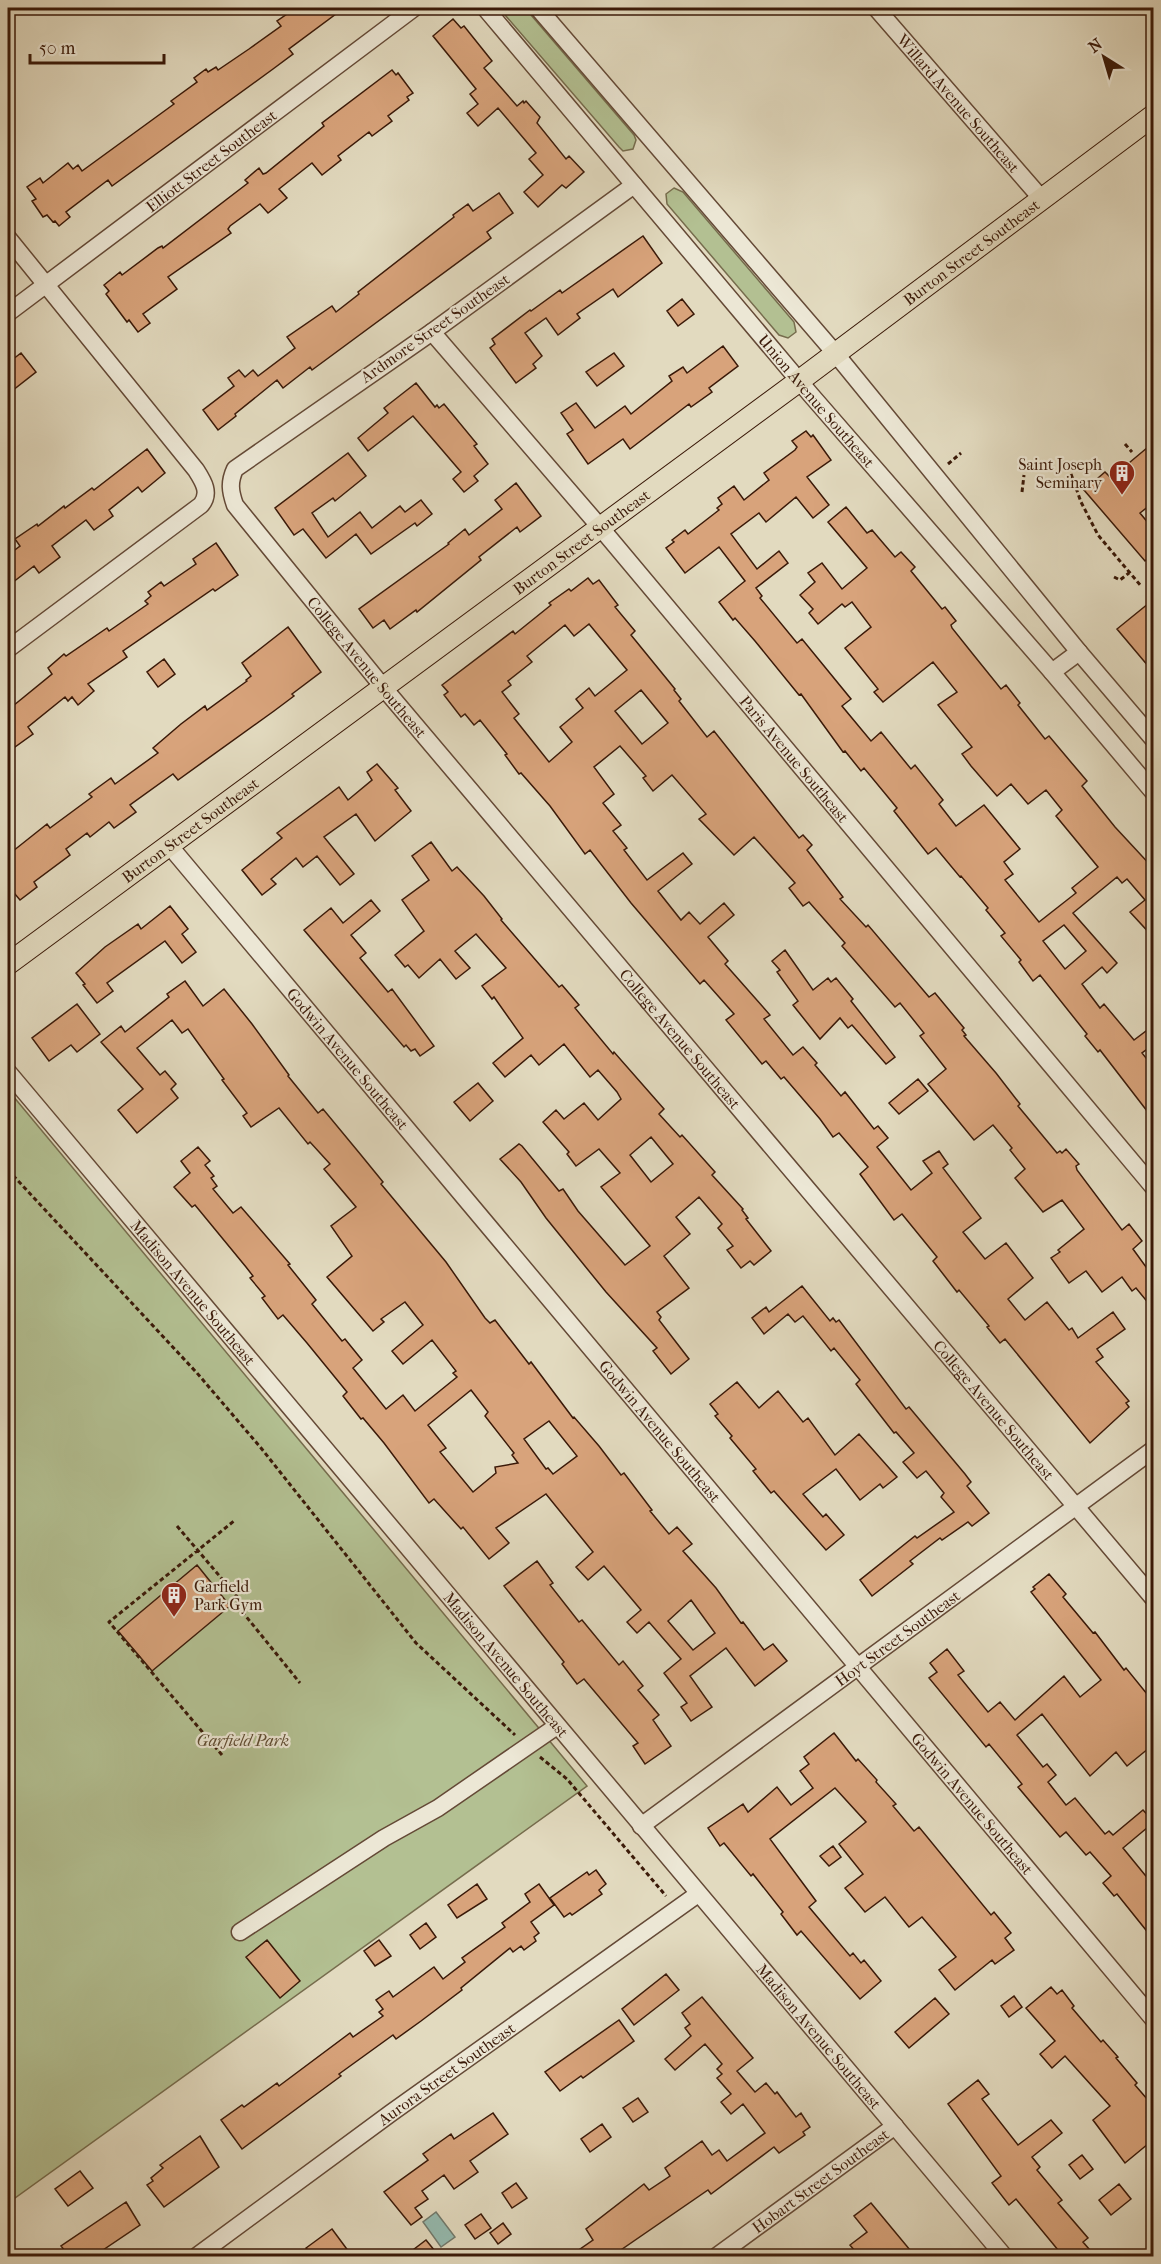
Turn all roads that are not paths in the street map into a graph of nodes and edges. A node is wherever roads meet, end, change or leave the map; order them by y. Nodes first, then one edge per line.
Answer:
1 (414, 8) edge
2 (484, 8) edge
3 (538, 8) edge
4 (876, 8) edge
5 (1154, 115) edge
6 (634, 185) junction
7 (1041, 198) junction
8 (8, 238) edge
9 (46, 284) junction
10 (8, 313) edge
11 (432, 332) junction
12 (835, 353) junction
13 (799, 381) junction
14 (235, 469) joint
15 (600, 527) junction
16 (8, 649) edge
17 (1079, 652) junction
18 (1052, 672) junction
19 (383, 687) junction
20 (1154, 740) edge
21 (1154, 793) edge
22 (168, 844) junction
23 (8, 964) edge
24 (8, 1072) edge
25 (1154, 1188) edge
26 (1154, 1449) edge
27 (1075, 1506) junction
28 (1154, 1599) edge
29 (858, 1667) junction
30 (557, 1726) junction
31 (641, 1826) junction
32 (698, 1894) junction
33 (240, 1932) dead end
34 (1154, 2020) edge
35 (895, 2126) junction
36 (197, 2256) edge
37 (717, 2256) edge
38 (1004, 2256) edge

1 - 9 street, Elliott Street Southeast
2 - 6 street, Union Avenue Southeast
3 - 12 street
4 - 7 street, Willard Avenue Southeast
5 - 7 main road, Burton Street Southeast
6 - 11 street, Ardmore Street Southeast
6 - 13 street, Union Avenue Southeast
7 - 12 main road, Burton Street Southeast
8 - 9 street
9 - 10 street, Elliott Street Southeast
9 - 16 street
11 - 14 street, Ardmore Street Southeast
11 - 15 street, Paris Avenue Southeast
12 - 13 main road, Burton Street Southeast
12 - 17 street
13 - 15 main road, Burton Street Southeast
13 - 18 street, Union Avenue Southeast
14 - 19 street, College Avenue Southeast
15 - 19 main road, Burton Street Southeast
15 - 25 street, Paris Avenue Southeast
17 - 18 street
17 - 20 street
18 - 21 street, Union Avenue Southeast
19 - 22 main road, Burton Street Southeast
19 - 27 street, College Avenue Southeast
22 - 23 main road, Burton Street Southeast
22 - 29 street, Godwin Avenue Southeast
24 - 30 street, Madison Avenue Southeast
26 - 27 street, Hoyt Street Southeast
27 - 28 street, College Avenue Southeast
27 - 29 street, Hoyt Street Southeast
29 - 31 street, Hoyt Street Southeast
29 - 34 street, Godwin Avenue Southeast
30 - 31 street, Madison Avenue Southeast
30 - 33 street
31 - 32 street, Madison Avenue Southeast
32 - 35 street, Madison Avenue Southeast
32 - 36 street, Aurora Street Southeast
35 - 37 street, Hobart Street Southeast
35 - 38 street, Madison Avenue Southeast

